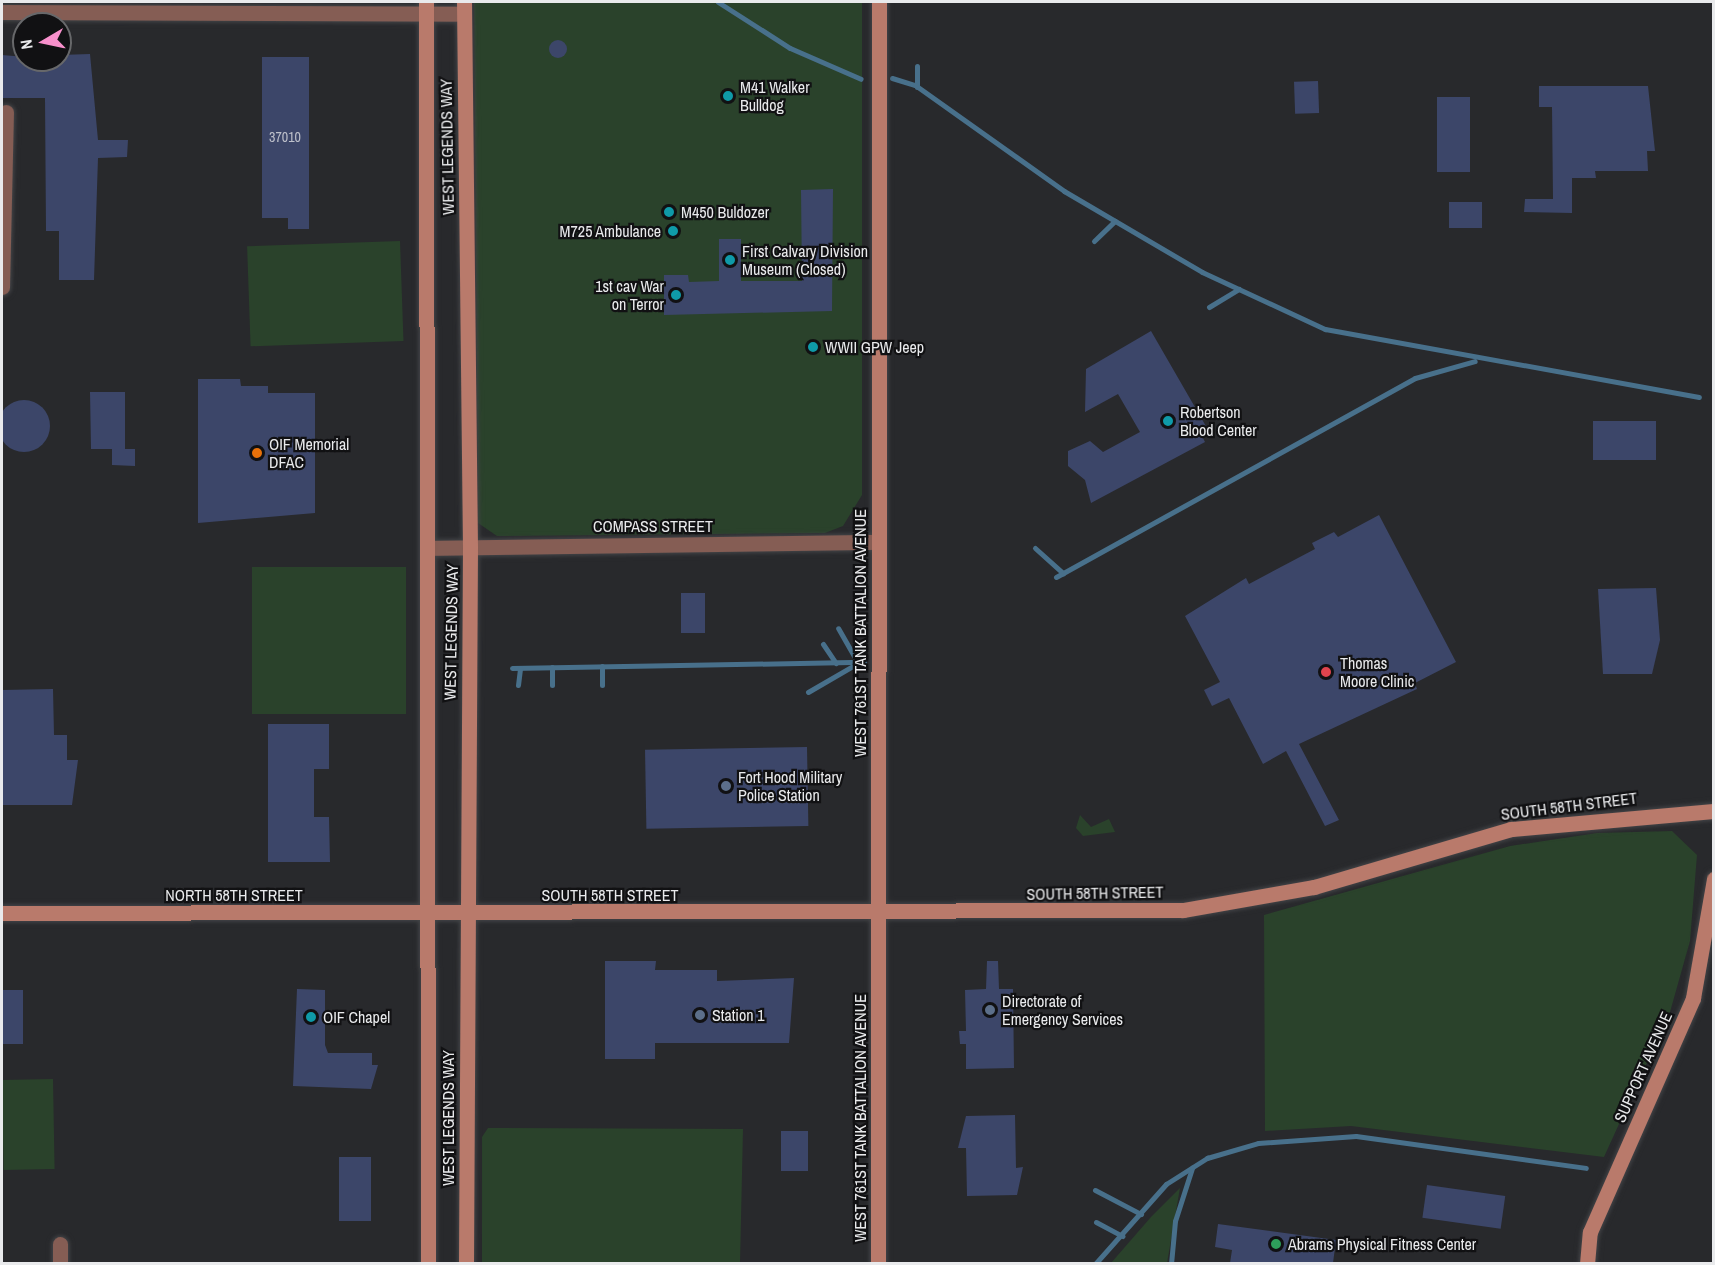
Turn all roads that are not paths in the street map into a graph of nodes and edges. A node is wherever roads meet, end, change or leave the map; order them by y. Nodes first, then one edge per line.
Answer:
1 (879, 2) edge
2 (426, 7) edge
3 (464, 8) edge
4 (2, 12) edge
5 (6, 112) dead end
6 (2, 286) edge
7 (877, 542) junction
8 (470, 547) junction
9 (429, 548) junction
10 (1713, 811) edge
11 (1713, 879) edge
12 (2, 913) edge
13 (879, 913) junction
14 (428, 914) junction
15 (466, 914) junction
16 (60, 1245) dead end
17 (60, 1263) edge
18 (428, 1263) edge
19 (466, 1263) edge
20 (878, 1263) edge
21 (1587, 1263) edge

1 - 7 street, WEST 761ST TANK BATTALION AVENUE
2 - 3 street
2 - 4 street
2 - 9 street, WEST LEGENDS WAY
3 - 8 street, WEST LEGENDS WAY
5 - 6 street
7 - 8 street, COMPASS STREET
7 - 13 street, WEST 761ST TANK BATTALION AVENUE
8 - 9 street, COMPASS STREET
8 - 15 street, WEST LEGENDS WAY
9 - 14 street, WEST LEGENDS WAY
10 - 13 street, SOUTH 58TH STREET
11 - 21 street, SUPPORT AVENUE
12 - 14 street, NORTH 58TH STREET
13 - 15 street, SOUTH 58TH STREET
13 - 20 street, WEST 761ST TANK BATTALION AVENUE
14 - 15 street, NORTH 58TH STREET
14 - 18 street, WEST LEGENDS WAY
15 - 19 street, WEST LEGENDS WAY
16 - 17 street

